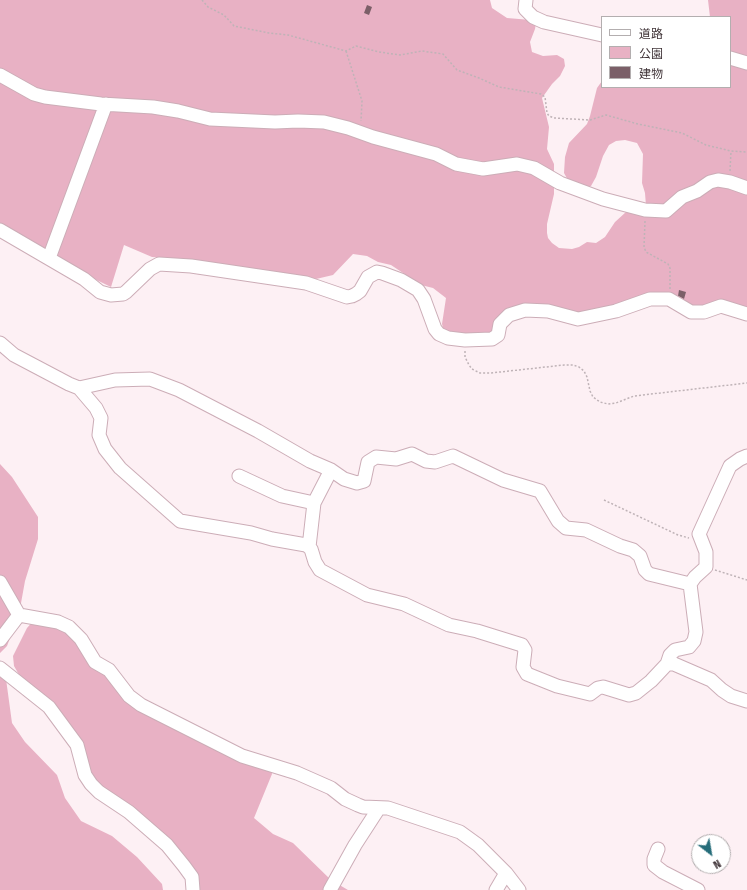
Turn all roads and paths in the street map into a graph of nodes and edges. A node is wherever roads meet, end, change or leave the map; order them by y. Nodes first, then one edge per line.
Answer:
1 (202, 0) edge
2 (526, 0) edge
3 (601, 35) edge
4 (346, 51) junction
5 (731, 58) edge
6 (747, 63) edge
7 (0, 75) edge
8 (106, 104) junction
9 (360, 131) junction
10 (731, 151) junction
11 (747, 152) edge
12 (730, 182) junction
13 (747, 188) edge
14 (645, 210) junction
15 (0, 230) edge
16 (49, 258) junction
17 (669, 299) junction
18 (747, 314) edge
19 (465, 340) junction
20 (0, 343) edge
21 (747, 383) edge
22 (78, 388) junction
23 (747, 456) edge
24 (331, 470) junction
25 (239, 476) dead end
26 (604, 500) dead end
27 (314, 502) junction
28 (701, 538) junction
29 (309, 547) junction
30 (706, 567) junction
31 (747, 580) edge
32 (0, 582) edge
33 (690, 584) junction
34 (19, 615) junction
35 (0, 640) edge
36 (667, 664) junction
37 (0, 668) edge
38 (747, 702) edge
39 (379, 808) junction
40 (658, 849) dead end
41 (506, 873) junction
42 (193, 890) edge
43 (330, 890) edge
44 (496, 890) edge
45 (519, 890) edge
46 (698, 890) edge

1 - 4 path
2 - 3 street
4 - 9 path
4 - 10 path
5 - 6 street
7 - 8 street
8 - 9 street
8 - 16 street
9 - 14 street
10 - 11 path
10 - 12 path
12 - 13 street
12 - 14 street
14 - 17 path
15 - 16 street
16 - 19 street
17 - 18 street
17 - 19 street
19 - 21 path
20 - 22 street
22 - 24 street
22 - 29 street
23 - 28 street
24 - 27 street
24 - 33 street
25 - 27 street
26 - 28 path
27 - 29 street
28 - 30 street
29 - 36 street
30 - 31 path
30 - 33 street
32 - 34 street
33 - 36 street
34 - 35 street
34 - 39 street
36 - 38 street
37 - 42 street
39 - 41 street
39 - 43 street
40 - 46 street
41 - 44 street
41 - 45 street

